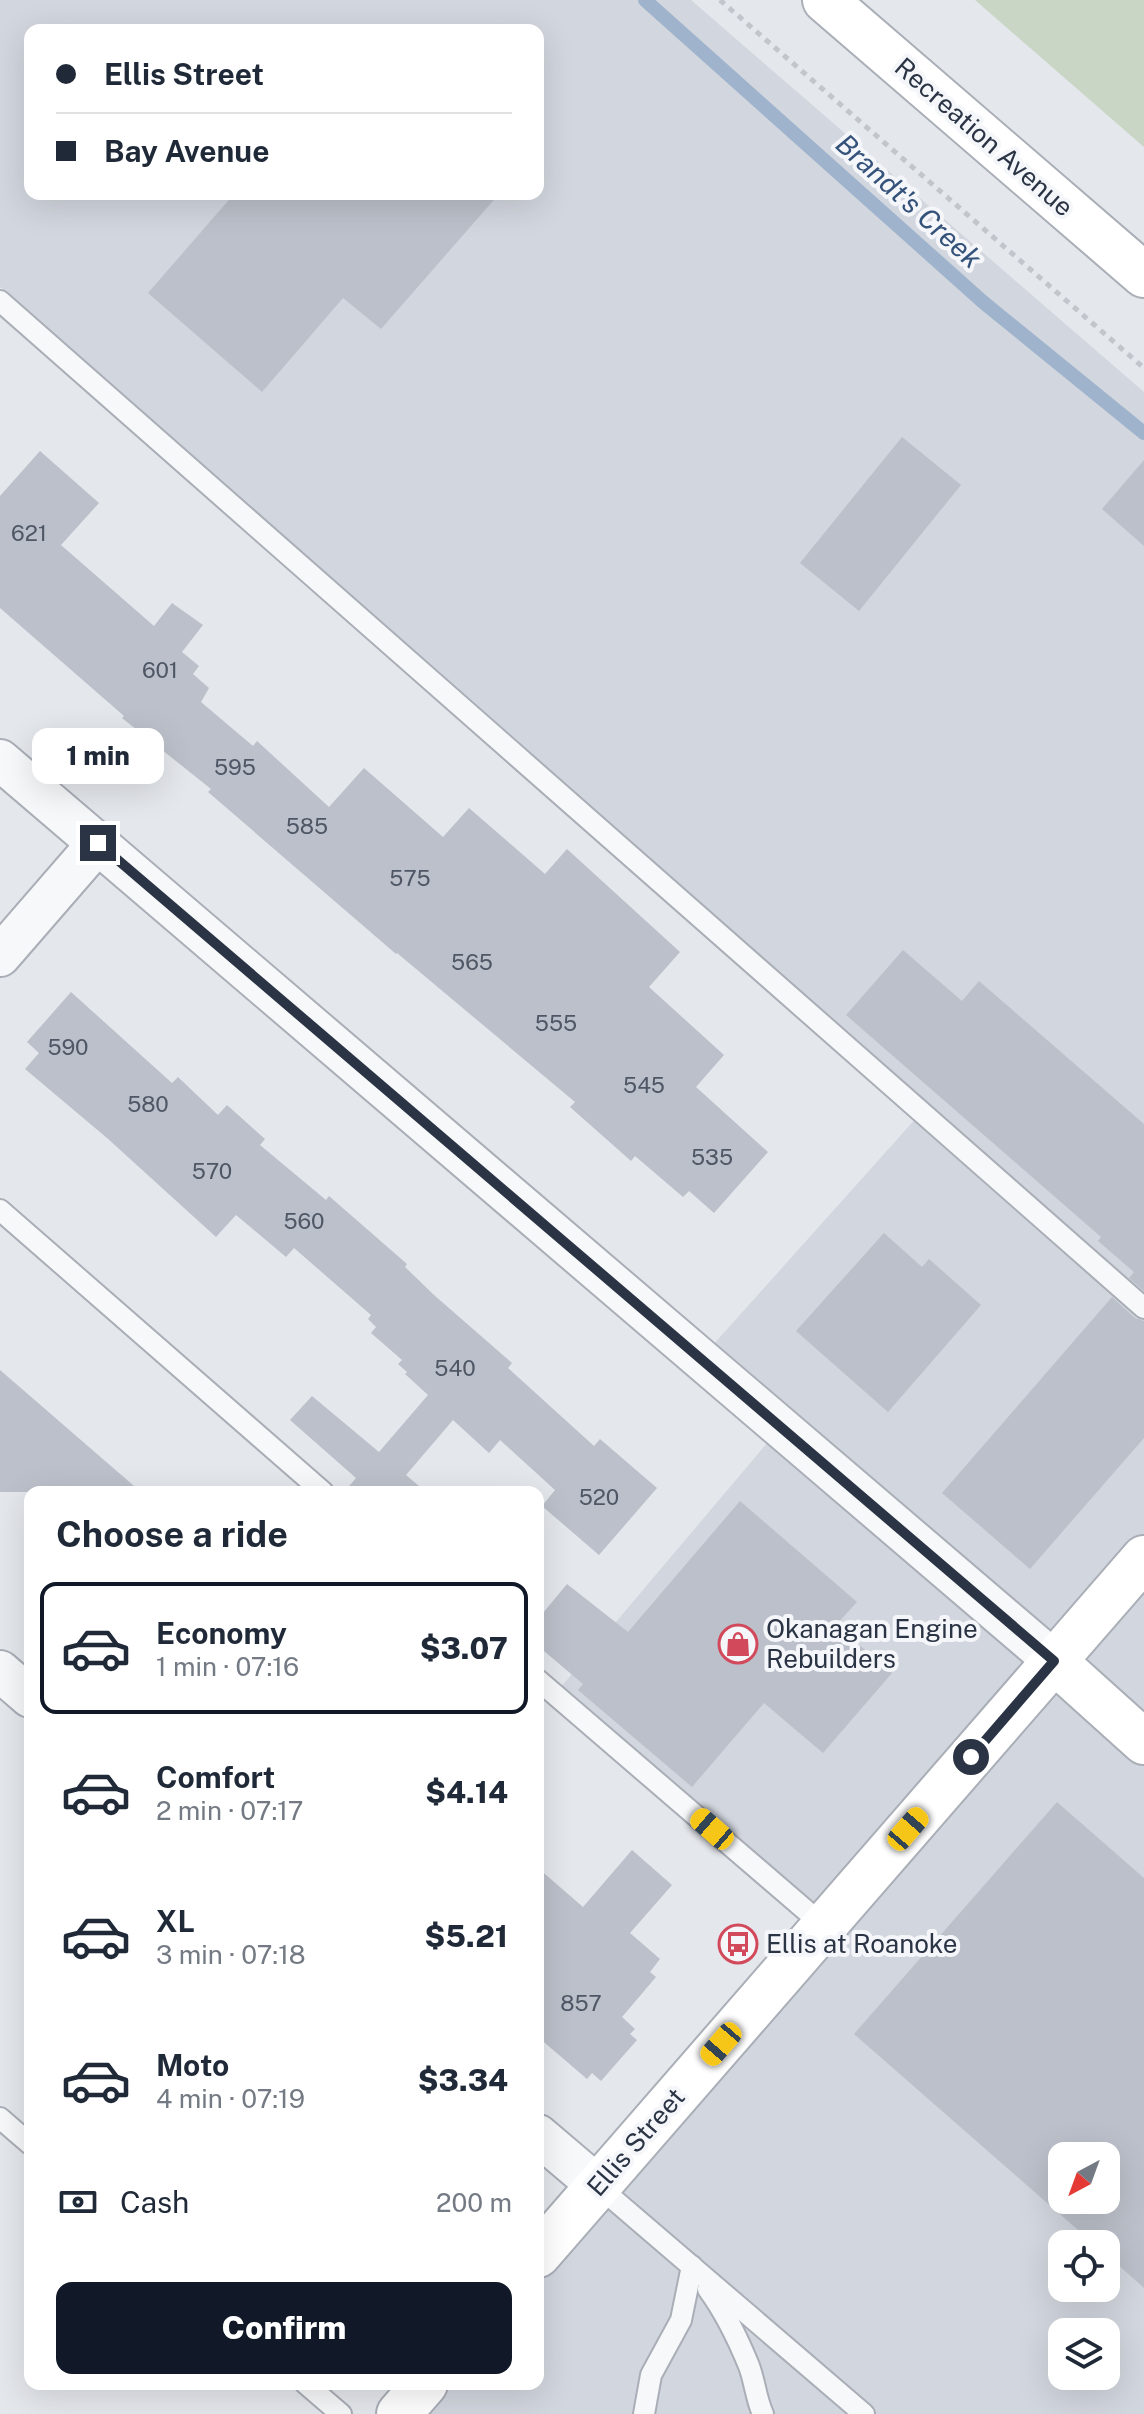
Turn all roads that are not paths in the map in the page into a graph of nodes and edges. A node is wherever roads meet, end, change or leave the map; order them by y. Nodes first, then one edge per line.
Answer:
1 (825, 0) edge
2 (1144, 275) edge
3 (0, 301) edge
4 (0, 760) edge
5 (98, 843) junction
6 (0, 956) edge
7 (0, 1210) edge
8 (1144, 1308) edge
9 (316, 1486) edge
10 (1144, 1558) edge
11 (1054, 1661) junction
12 (0, 1671) edge
13 (544, 1685) edge
14 (24, 1692) edge
15 (1144, 1742) edge
16 (824, 1926) junction
17 (0, 2118) edge
18 (24, 2139) edge
19 (544, 2140) edge
20 (598, 2186) junction
21 (544, 2248) edge
22 (692, 2266) junction
23 (313, 2390) edge
24 (420, 2390) edge
25 (341, 2414) edge
26 (399, 2414) edge
27 (644, 2414) edge
28 (763, 2414) edge
29 (864, 2414) edge

1 - 2 street, Recreation Avenue
3 - 8 lane
4 - 5 street
5 - 6 street
5 - 11 street
7 - 9 lane
10 - 11 street, Ellis Street
11 - 15 street
11 - 16 street, Ellis Street
12 - 14 street
13 - 16 lane
16 - 20 street, Ellis Street
17 - 18 lane
19 - 20 street
20 - 21 street, Ellis Street
20 - 22 lane
22 - 27 lane
22 - 28 lane
22 - 29 lane
23 - 25 lane
24 - 26 street

